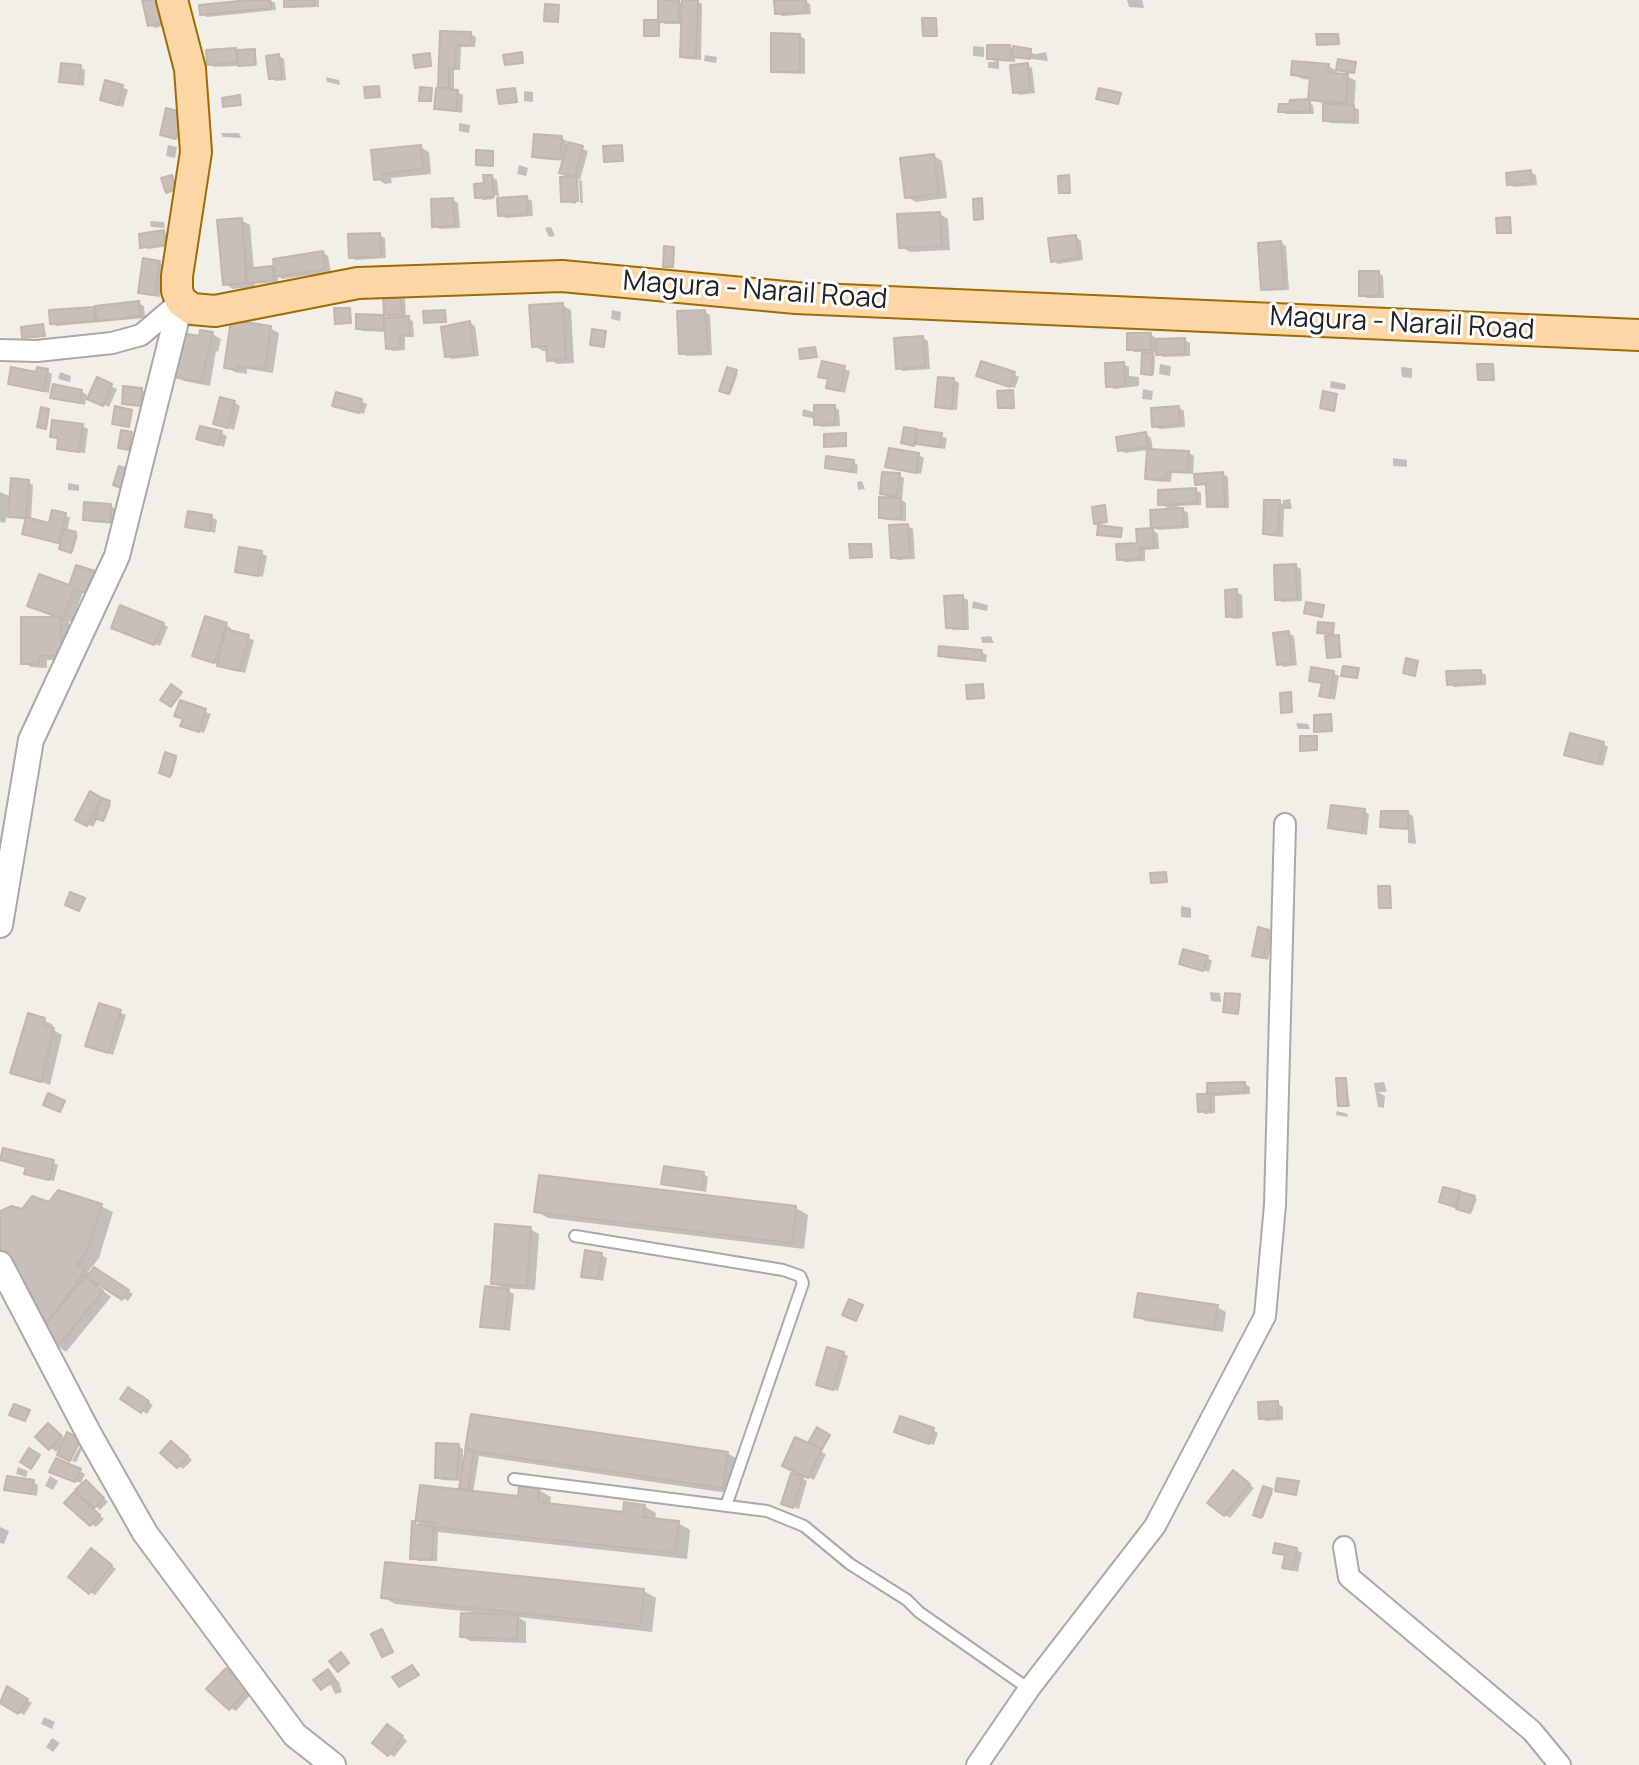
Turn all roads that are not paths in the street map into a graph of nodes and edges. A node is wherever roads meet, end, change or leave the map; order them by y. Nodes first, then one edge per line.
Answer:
1 (172, 0) edge
2 (181, 301) junction
3 (1639, 335) edge
4 (0, 350) edge
5 (1285, 824) dead end
6 (0, 925) edge
7 (575, 1236) dead end
8 (0, 1264) edge
9 (514, 1479) dead end
10 (726, 1506) junction
11 (1344, 1547) dead end
12 (1029, 1689) junction
13 (333, 1765) edge
14 (977, 1765) edge
15 (1560, 1765) edge

1 - 2 main road
2 - 3 main road, Magura - Narail Road
2 - 4 street
2 - 6 street
5 - 12 street
7 - 10 lane
8 - 13 street
9 - 10 lane
10 - 12 lane
11 - 15 street
12 - 14 street

